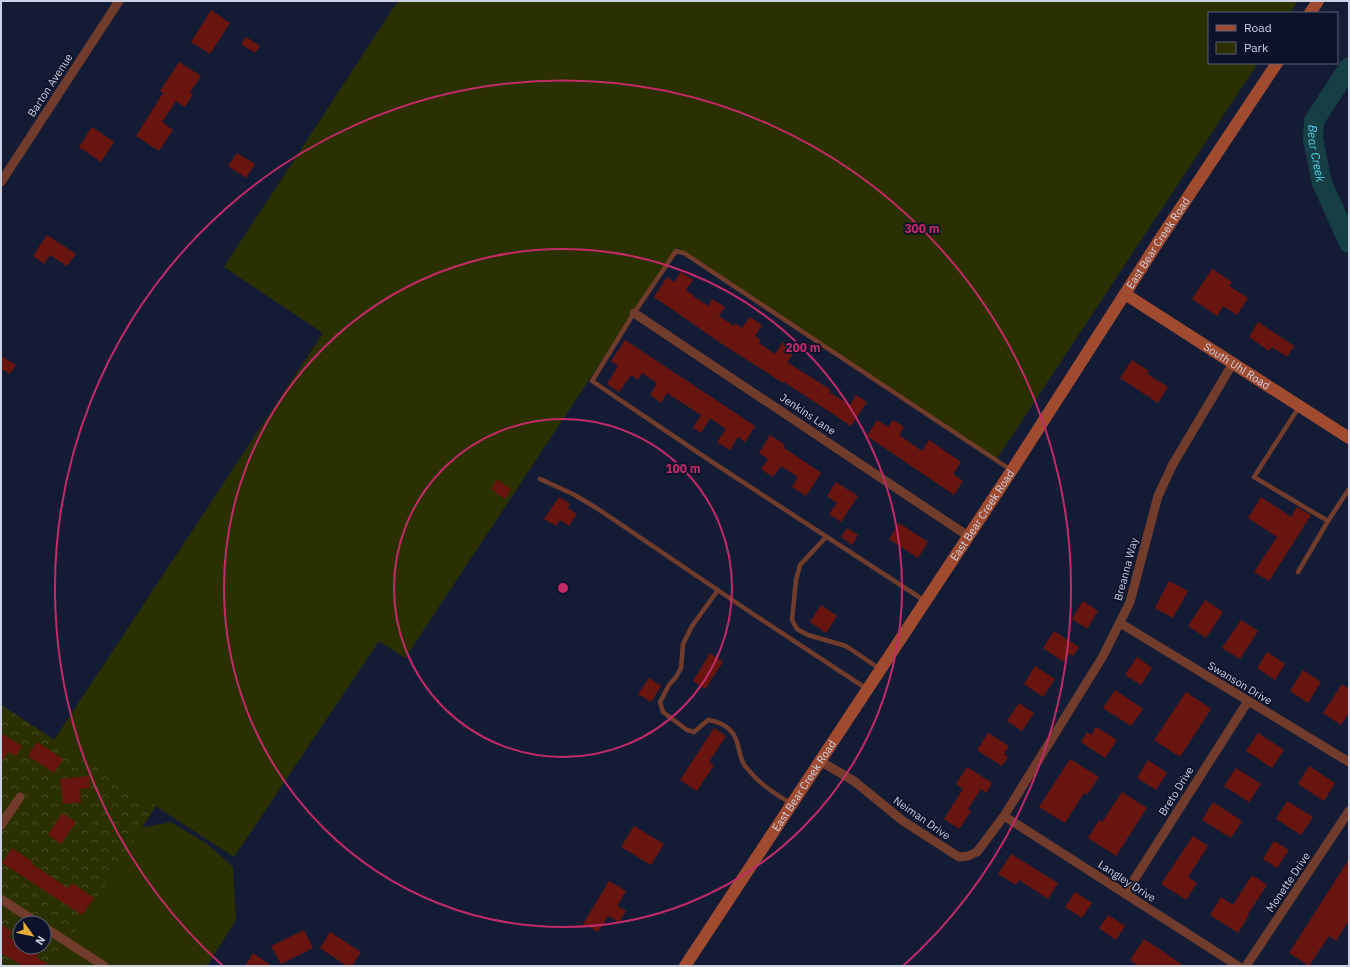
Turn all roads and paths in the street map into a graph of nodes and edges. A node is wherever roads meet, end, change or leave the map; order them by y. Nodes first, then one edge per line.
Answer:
1 (119, 1) edge
2 (1318, 1) edge
3 (1311, 12) edge
4 (1276, 64) edge
5 (1, 182) edge
6 (1125, 294) junction
7 (634, 313) junction
8 (1233, 363) junction
9 (1300, 406) junction
10 (1349, 438) edge
11 (1012, 470) junction
12 (540, 479) dead end
13 (1349, 489) edge
14 (1328, 521) junction
15 (826, 536) junction
16 (968, 536) junction
17 (1298, 572) dead end
18 (718, 590) junction
19 (924, 601) junction
20 (1120, 623) junction
21 (880, 669) junction
22 (867, 688) junction
23 (1248, 701) junction
24 (820, 761) junction
25 (1349, 762) edge
26 (20, 796) dead end
27 (792, 804) junction
28 (1349, 811) edge
29 (1004, 816) junction
30 (1, 825) edge
31 (1125, 894) junction
32 (1, 899) edge
33 (26, 915) edge
34 (52, 932) edge
35 (104, 966) edge
36 (685, 966) edge
37 (1238, 966) edge
38 (1246, 966) edge

1 - 5 street, Barton Avenue
2 - 3 main road
4 - 6 main road, East Bear Creek Road
6 - 8 main road, South Uhl Road
6 - 11 main road, East Bear Creek Road
7 - 11 lane
7 - 15 lane
7 - 16 street, Jenkins Lane
8 - 9 main road, South Uhl Road
8 - 20 street, Breanna Way
9 - 10 main road, South Uhl Road
9 - 14 lane
11 - 16 main road, East Bear Creek Road
12 - 18 lane
13 - 14 lane
14 - 17 lane
15 - 19 lane
15 - 21 lane
16 - 19 main road, East Bear Creek Road
18 - 22 lane
18 - 27 lane
19 - 21 main road, East Bear Creek Road
20 - 23 street, Swanson Drive
20 - 29 street, Breanna Way
21 - 22 main road, East Bear Creek Road
22 - 24 main road, East Bear Creek Road
23 - 25 street, Swanson Drive
23 - 31 street, Breto Drive
24 - 27 main road, East Bear Creek Road
24 - 29 street, Neiman Drive
26 - 30 street
27 - 36 main road, East Bear Creek Road
28 - 38 street, Monette Drive
29 - 31 street, Langley Drive
31 - 37 street, Langley Drive
32 - 33 street
34 - 35 street

